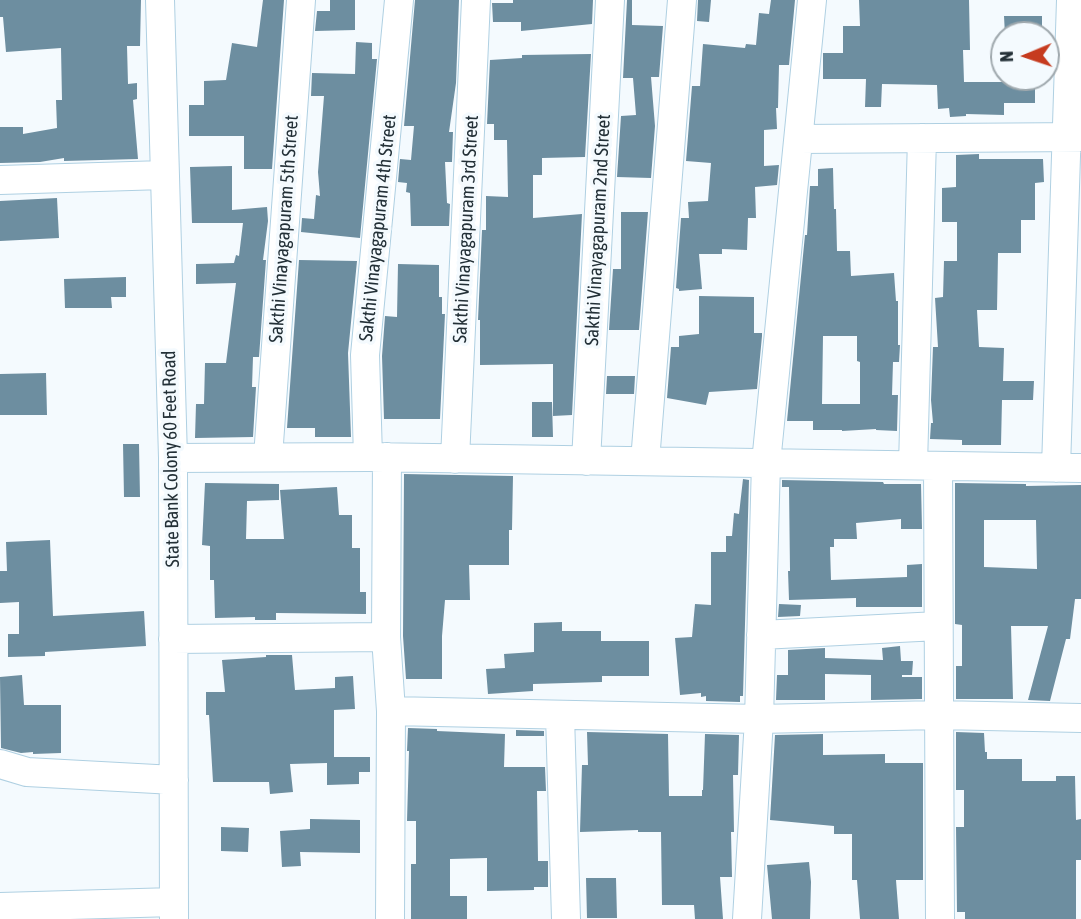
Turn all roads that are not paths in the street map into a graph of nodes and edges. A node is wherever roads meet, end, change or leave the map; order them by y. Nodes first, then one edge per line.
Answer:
1 (160, 0) edge
2 (301, 0) edge
3 (399, 0) edge
4 (476, 0) edge
5 (610, 0) edge
6 (682, 0) edge
7 (812, 0) edge
8 (1071, 0) edge
9 (1073, 137) edge
10 (922, 138) junction
11 (799, 139) junction
12 (164, 175) junction
13 (0, 180) edge
14 (268, 457) junction
15 (377, 457) junction
16 (173, 458) junction
17 (456, 459) junction
18 (586, 461) junction
19 (645, 461) junction
20 (766, 463) junction
21 (925, 466) junction
22 (1068, 468) edge
23 (938, 626) junction
24 (761, 635) junction
25 (386, 638) junction
26 (173, 639) junction
27 (391, 711) junction
28 (561, 715) junction
29 (938, 715) junction
30 (1081, 718) edge
31 (759, 719) junction
32 (0, 764) edge
33 (174, 779) junction
34 (0, 907) edge
35 (174, 911) edge
36 (390, 919) edge
37 (566, 919) edge
38 (747, 919) edge
39 (940, 919) edge

1 - 12 street, State Bank Colony 60 Feet Road
2 - 14 street, Sakthi Vinayagapuram 5th Street
3 - 15 street, Sakthi Vinayagapuram 4th Street
4 - 17 street, Sakthi Vinayagapuram 3rd Street
5 - 18 street, Sakthi Vinayagapuram 2nd Street
6 - 19 street
7 - 11 street
8 - 9 street
9 - 10 street
9 - 22 street
10 - 11 street
10 - 21 street
11 - 20 street
12 - 13 street
12 - 16 street, State Bank Colony 60 Feet Road
14 - 15 street
14 - 16 street
15 - 17 street
15 - 25 street, Sakthi Vinayagapuram 4th Street
16 - 26 street, State Bank Colony 60 Feet Road
17 - 18 street
18 - 19 street
19 - 20 street
20 - 21 street
20 - 24 street
21 - 22 street
21 - 23 street
23 - 24 street
23 - 29 street
24 - 31 street
25 - 26 street
25 - 27 street, Sakthi Vinayagapuram 4th Street
26 - 33 street, State Bank Colony 60 Feet Road
27 - 28 street
27 - 36 street, Sakthi Vinayagapuram 4th Street
28 - 31 street
28 - 37 street
29 - 30 street
29 - 31 street
29 - 39 street
31 - 38 street
32 - 33 street
33 - 35 street, State Bank Colony 60 Feet Road
34 - 35 street

